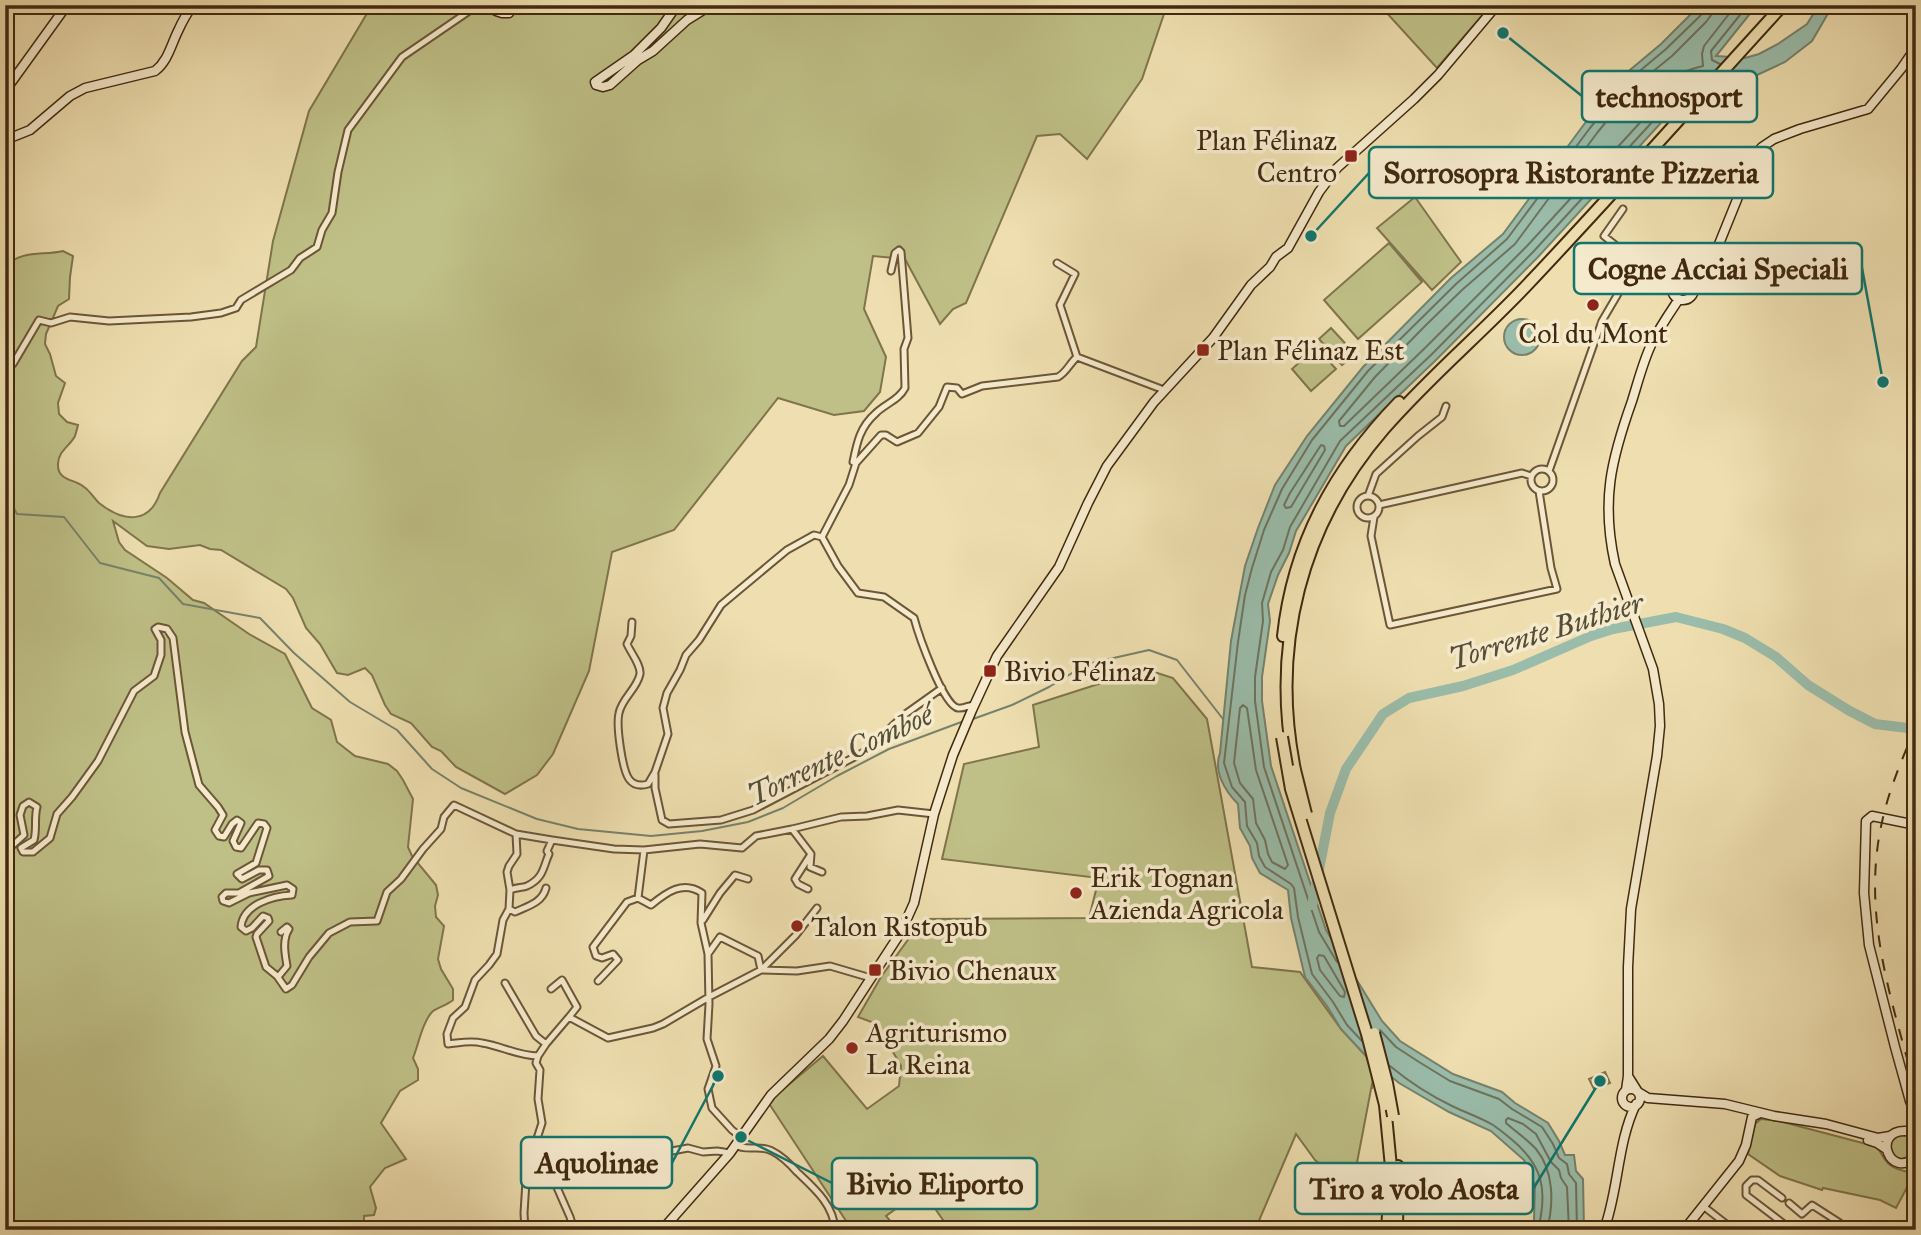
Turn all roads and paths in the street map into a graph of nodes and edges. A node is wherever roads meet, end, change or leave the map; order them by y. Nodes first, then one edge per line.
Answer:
1 (67, 5) edge
2 (193, 5) edge
3 (478, 5) edge
4 (493, 5) edge
5 (515, 5) edge
6 (677, 5) edge
7 (711, 5) edge
8 (1497, 5) edge
9 (1774, 5) edge
10 (1783, 5) edge
11 (1916, 47) edge
12 (5, 91) edge
13 (1666, 129) junction
14 (5, 140) edge
15 (1623, 209) dead end
16 (1057, 263) dead end
17 (1639, 264) junction
18 (891, 271) dead end
19 (1692, 282) junction
20 (1674, 284) junction
21 (1679, 299) junction
22 (1077, 357) junction
23 (5, 369) edge
24 (1164, 390) junction
25 (1447, 406) dead end
26 (856, 463) junction
27 (1549, 471) junction
28 (1531, 475) junction
29 (1539, 491) junction
30 (1368, 496) junction
31 (1379, 505) junction
32 (1374, 517) junction
33 (822, 537) junction
34 (632, 622) dead end
35 (942, 688) junction
36 (973, 707) junction
37 (655, 772) junction
38 (934, 814) junction
39 (1916, 825) edge
40 (792, 829) junction
41 (516, 834) junction
42 (552, 840) junction
43 (5, 843) edge
44 (644, 850) junction
45 (811, 854) junction
46 (822, 872) dead end
47 (748, 879) dead end
48 (546, 888) dead end
49 (808, 889) dead end
50 (510, 890) junction
51 (638, 898) junction
52 (817, 908) dead end
53 (509, 909) junction
54 (701, 923) junction
55 (281, 932) dead end
56 (708, 954) junction
57 (761, 970) junction
58 (278, 977) junction
59 (871, 978) junction
60 (598, 981) dead end
61 (505, 983) dead end
62 (551, 989) dead end
63 (709, 997) junction
64 (569, 1017) junction
65 (546, 1044) junction
66 (538, 1056) junction
67 (1628, 1076) junction
68 (1626, 1090) junction
69 (1638, 1092) junction
70 (1654, 1099) junction
71 (1910, 1101) junction
72 (1623, 1103) junction
73 (1637, 1103) junction
74 (1738, 1108) junction
75 (1760, 1113) junction
76 (1774, 1116) junction
77 (1916, 1116) edge
78 (1805, 1121) junction
79 (1750, 1124) junction
80 (1626, 1128) junction
81 (1907, 1131) junction
82 (1890, 1136) junction
83 (741, 1137) junction
84 (1916, 1138) edge
85 (733, 1149) junction
86 (1886, 1149) junction
87 (532, 1154) junction
88 (1914, 1161) edge
89 (544, 1169) junction
90 (1782, 1198) dead end
91 (1789, 1203) dead end
92 (1703, 1206) junction
93 (1778, 1220) junction
94 (525, 1230) edge
95 (574, 1230) edge
96 (662, 1230) edge
97 (835, 1230) edge
98 (1387, 1230) edge
99 (1397, 1230) edge
100 (1604, 1230) edge
101 (1684, 1230) edge
102 (1734, 1230) edge
103 (1771, 1230) edge
104 (1792, 1230) edge
105 (1835, 1230) edge

1 - 12 street
2 - 14 street
3 - 23 street
4 - 5 street
6 - 7 street
8 - 24 street
9 - 13 highway
10 - 13 highway
11 - 19 street
13 - 98 highway, bridge
13 - 99 highway, bridge
15 - 17 street
16 - 22 street
17 - 20 street
17 - 27 street
18 - 26 street
19 - 20 street
19 - 21 street
20 - 21 street
21 - 67 street
22 - 24 street
22 - 26 street
24 - 36 street
25 - 30 street
26 - 33 street
27 - 28 street
27 - 29 street
28 - 29 street
28 - 31 street
29 - 32 street
30 - 31 street
30 - 32 street
31 - 32 street
33 - 35 street
33 - 37 street
34 - 37 street
35 - 36 street
35 - 37 street
36 - 38 street
38 - 40 street
38 - 59 street
39 - 71 street
40 - 44 street
40 - 45 street
41 - 42 street
41 - 50 street
41 - 58 street
42 - 44 street
42 - 50 street
43 - 58 street
44 - 51 street
45 - 46 street
45 - 49 street
47 - 54 street
48 - 53 street
50 - 53 street
51 - 54 street
51 - 60 street
52 - 57 street
53 - 66 street
54 - 56 street
55 - 58 street
56 - 57 street
56 - 63 street
57 - 59 street
57 - 63 street
59 - 83 street
61 - 65 street
62 - 64 street
63 - 64 street
63 - 83 street
64 - 65 street
65 - 66 street
66 - 87 street
67 - 68 street
67 - 69 street
68 - 69 street
68 - 72 street
69 - 70 street
69 - 73 street
70 - 73 street
70 - 74 street
71 - 77 street
71 - 81 street
72 - 73 street
72 - 80 street
73 - 80 street
74 - 75 street
74 - 79 street
75 - 76 street
75 - 79 street
76 - 78 street
76 - 79 street
78 - 82 street
78 - 86 street
79 - 92 street
80 - 100 street
81 - 82 street
81 - 84 street
82 - 86 street
83 - 85 street
85 - 89 street
85 - 96 street
85 - 97 street
86 - 88 street
87 - 89 street
87 - 94 street
89 - 95 street
90 - 93 street
91 - 105 street
92 - 101 street
92 - 102 street
93 - 103 street
93 - 104 street

